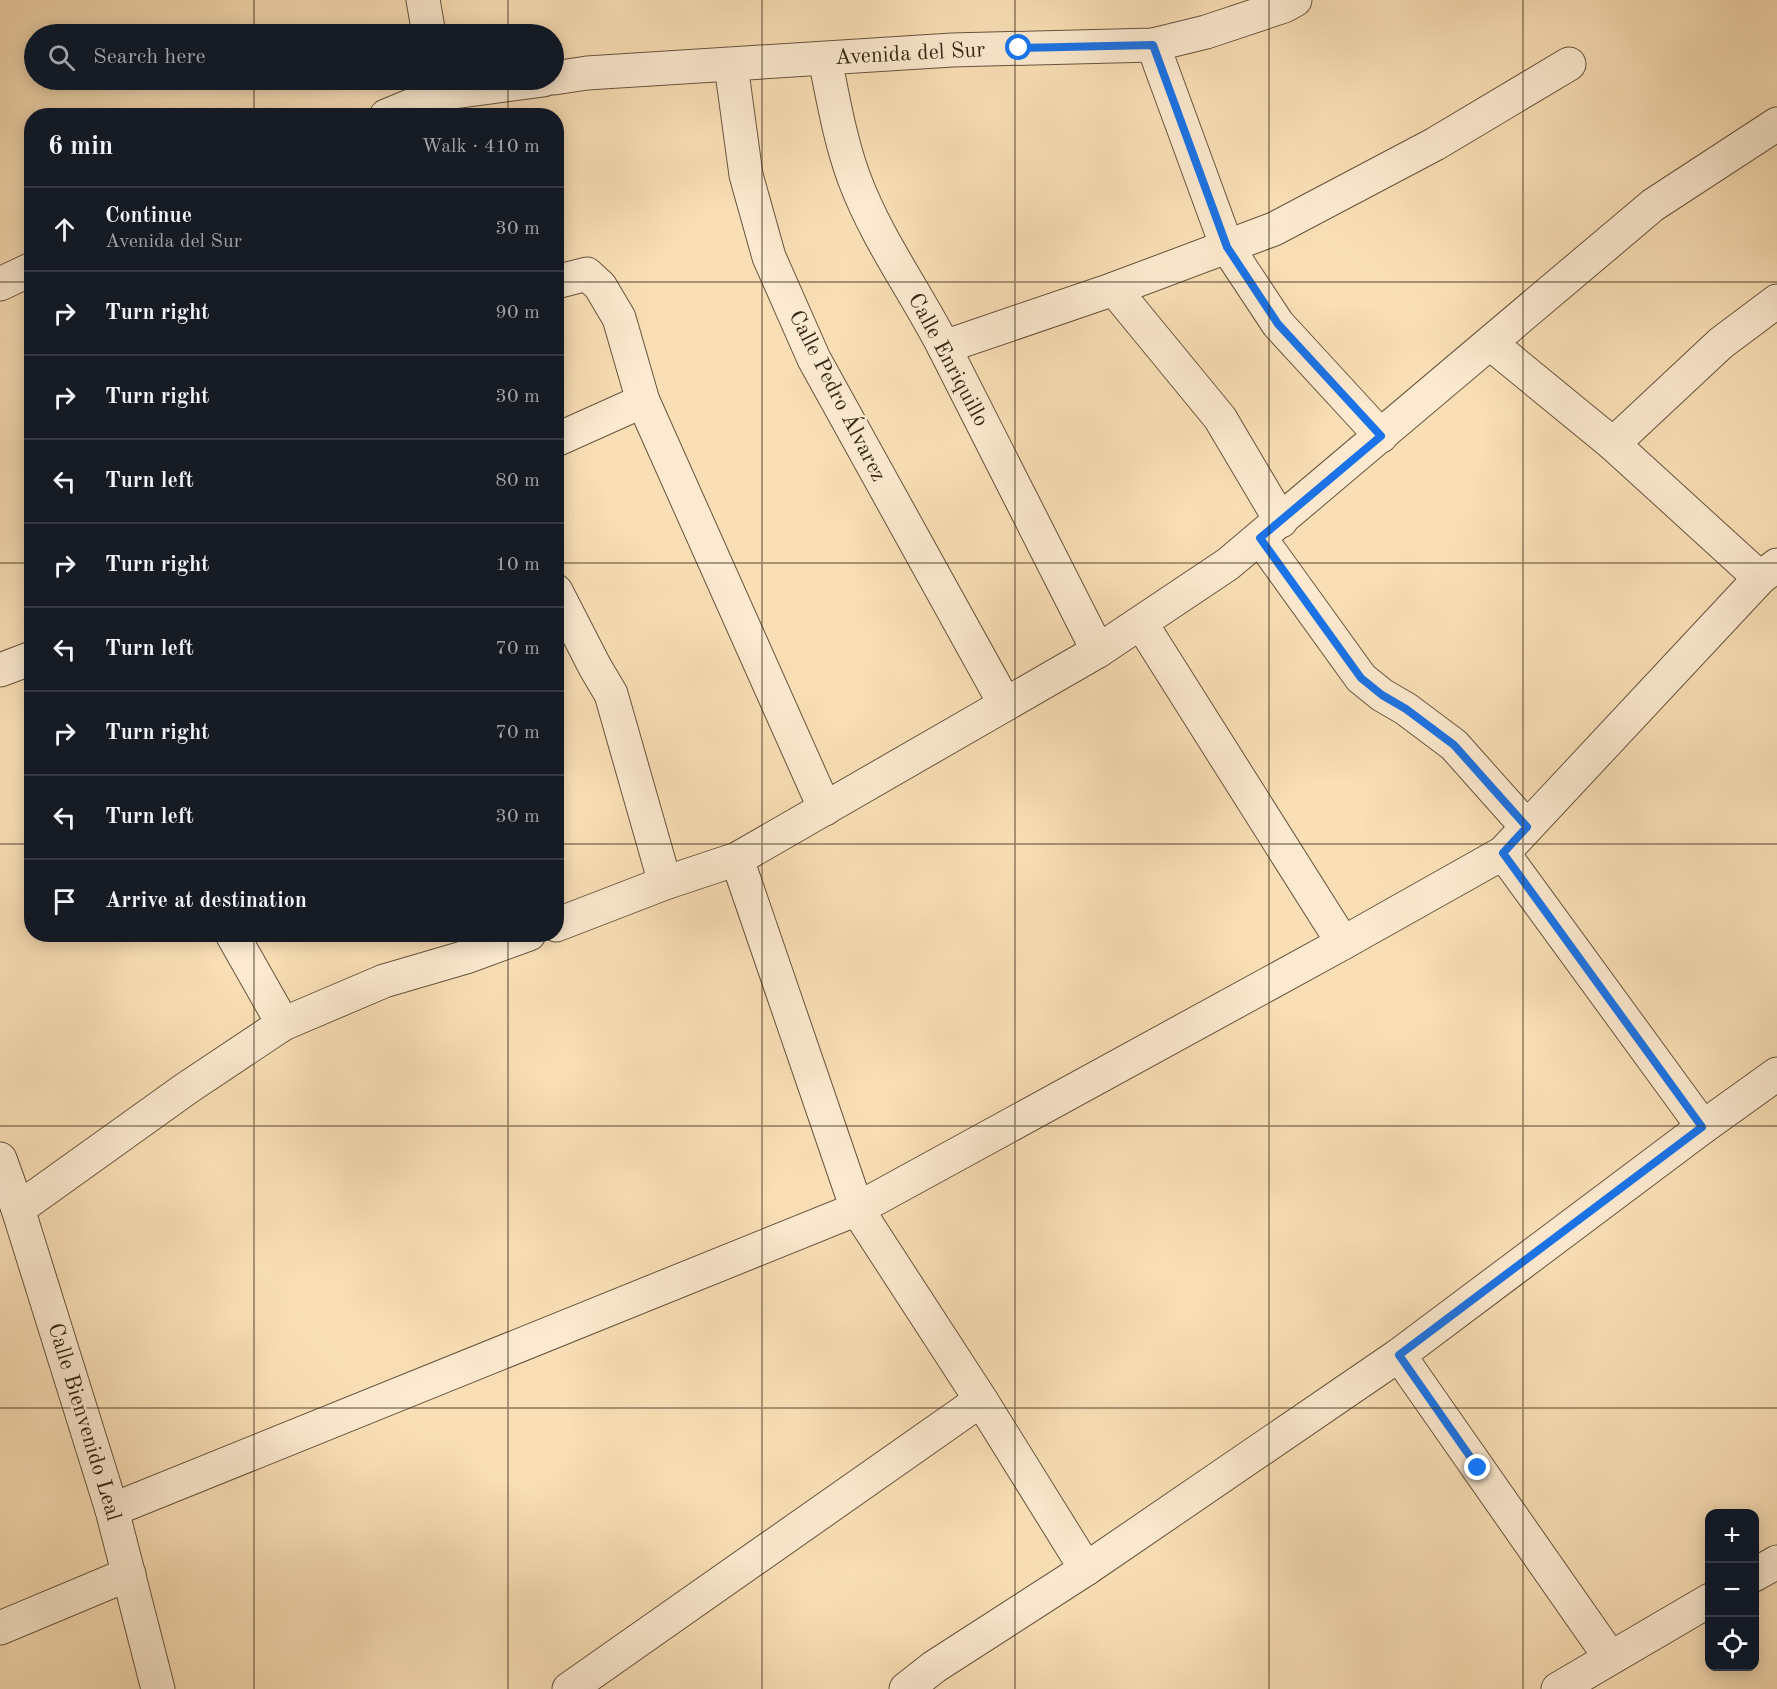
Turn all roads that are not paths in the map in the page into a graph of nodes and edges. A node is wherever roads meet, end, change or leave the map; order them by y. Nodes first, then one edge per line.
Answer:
1 (423, 0) edge
2 (1295, 0) edge
3 (427, 24) edge
4 (1153, 45) junction
5 (825, 59) junction
6 (730, 64) junction
7 (1569, 64) dead end
8 (564, 76) edge
9 (433, 90) edge
10 (400, 108) edge
11 (1777, 124) edge
12 (1227, 247) junction
13 (24, 273) edge
14 (564, 280) edge
15 (0, 284) edge
16 (1113, 289) junction
17 (1777, 302) edge
18 (1491, 344) junction
19 (944, 347) junction
20 (642, 401) junction
21 (564, 436) edge
22 (1381, 436) junction
23 (1613, 444) junction
24 (1270, 529) junction
25 (1769, 571) edge
26 (564, 607) edge
27 (1141, 623) junction
28 (1098, 651) junction
29 (24, 661) edge
30 (0, 670) edge
31 (1005, 704) junction
32 (825, 808) junction
33 (1527, 827) junction
34 (1503, 853) junction
35 (737, 858) junction
36 (665, 883) junction
37 (564, 922) edge
38 (237, 942) edge
39 (486, 942) edge
40 (1343, 943) junction
41 (464, 946) edge
42 (284, 1024) junction
43 (1777, 1074) edge
44 (1702, 1127) junction
45 (0, 1158) edge
46 (18, 1209) junction
47 (857, 1209) junction
48 (1399, 1355) junction
49 (981, 1400) junction
50 (112, 1510) junction
51 (1777, 1562) edge
52 (1086, 1569) junction
53 (1759, 1573) edge
54 (129, 1574) junction
55 (1705, 1603) edge
56 (0, 1628) edge
57 (1610, 1657) junction
58 (158, 1689) edge
59 (569, 1689) edge
60 (906, 1689) edge
61 (1558, 1689) edge

1 - 3 street
2 - 4 street, Avenida del Sur
4 - 5 street, Avenida del Sur
4 - 12 street
5 - 6 street, Avenida del Sur
5 - 19 street, Calle Enriquillo
6 - 8 street, Avenida del Sur
6 - 31 street, Calle Pedro Álvarez
7 - 12 street
9 - 10 street
11 - 18 street
12 - 16 street
12 - 22 street
13 - 15 street
14 - 20 street
16 - 19 street
16 - 24 street
17 - 23 street
18 - 22 street
18 - 23 street
19 - 28 street, Calle Enriquillo
20 - 21 street
20 - 32 street
22 - 24 street
23 - 25 street
24 - 27 street
24 - 33 street
25 - 33 street
26 - 36 street
27 - 28 street
27 - 40 street
28 - 31 street
29 - 30 street
31 - 32 street
32 - 35 street
33 - 34 street
34 - 40 street
34 - 44 street
35 - 36 street
35 - 47 street
36 - 37 street
38 - 42 street
39 - 41 street
40 - 47 street
41 - 42 street
42 - 46 street
43 - 44 street
44 - 48 street
45 - 46 street, Calle Bienvenido Leal
46 - 50 street, Calle Bienvenido Leal
47 - 49 street
47 - 50 street
48 - 52 street
48 - 57 street
49 - 52 street
49 - 59 street
50 - 54 street, Calle Bienvenido Leal
51 - 53 street
52 - 60 street
54 - 56 street
54 - 58 street, Calle Bienvenido Leal
55 - 57 street
57 - 61 street

